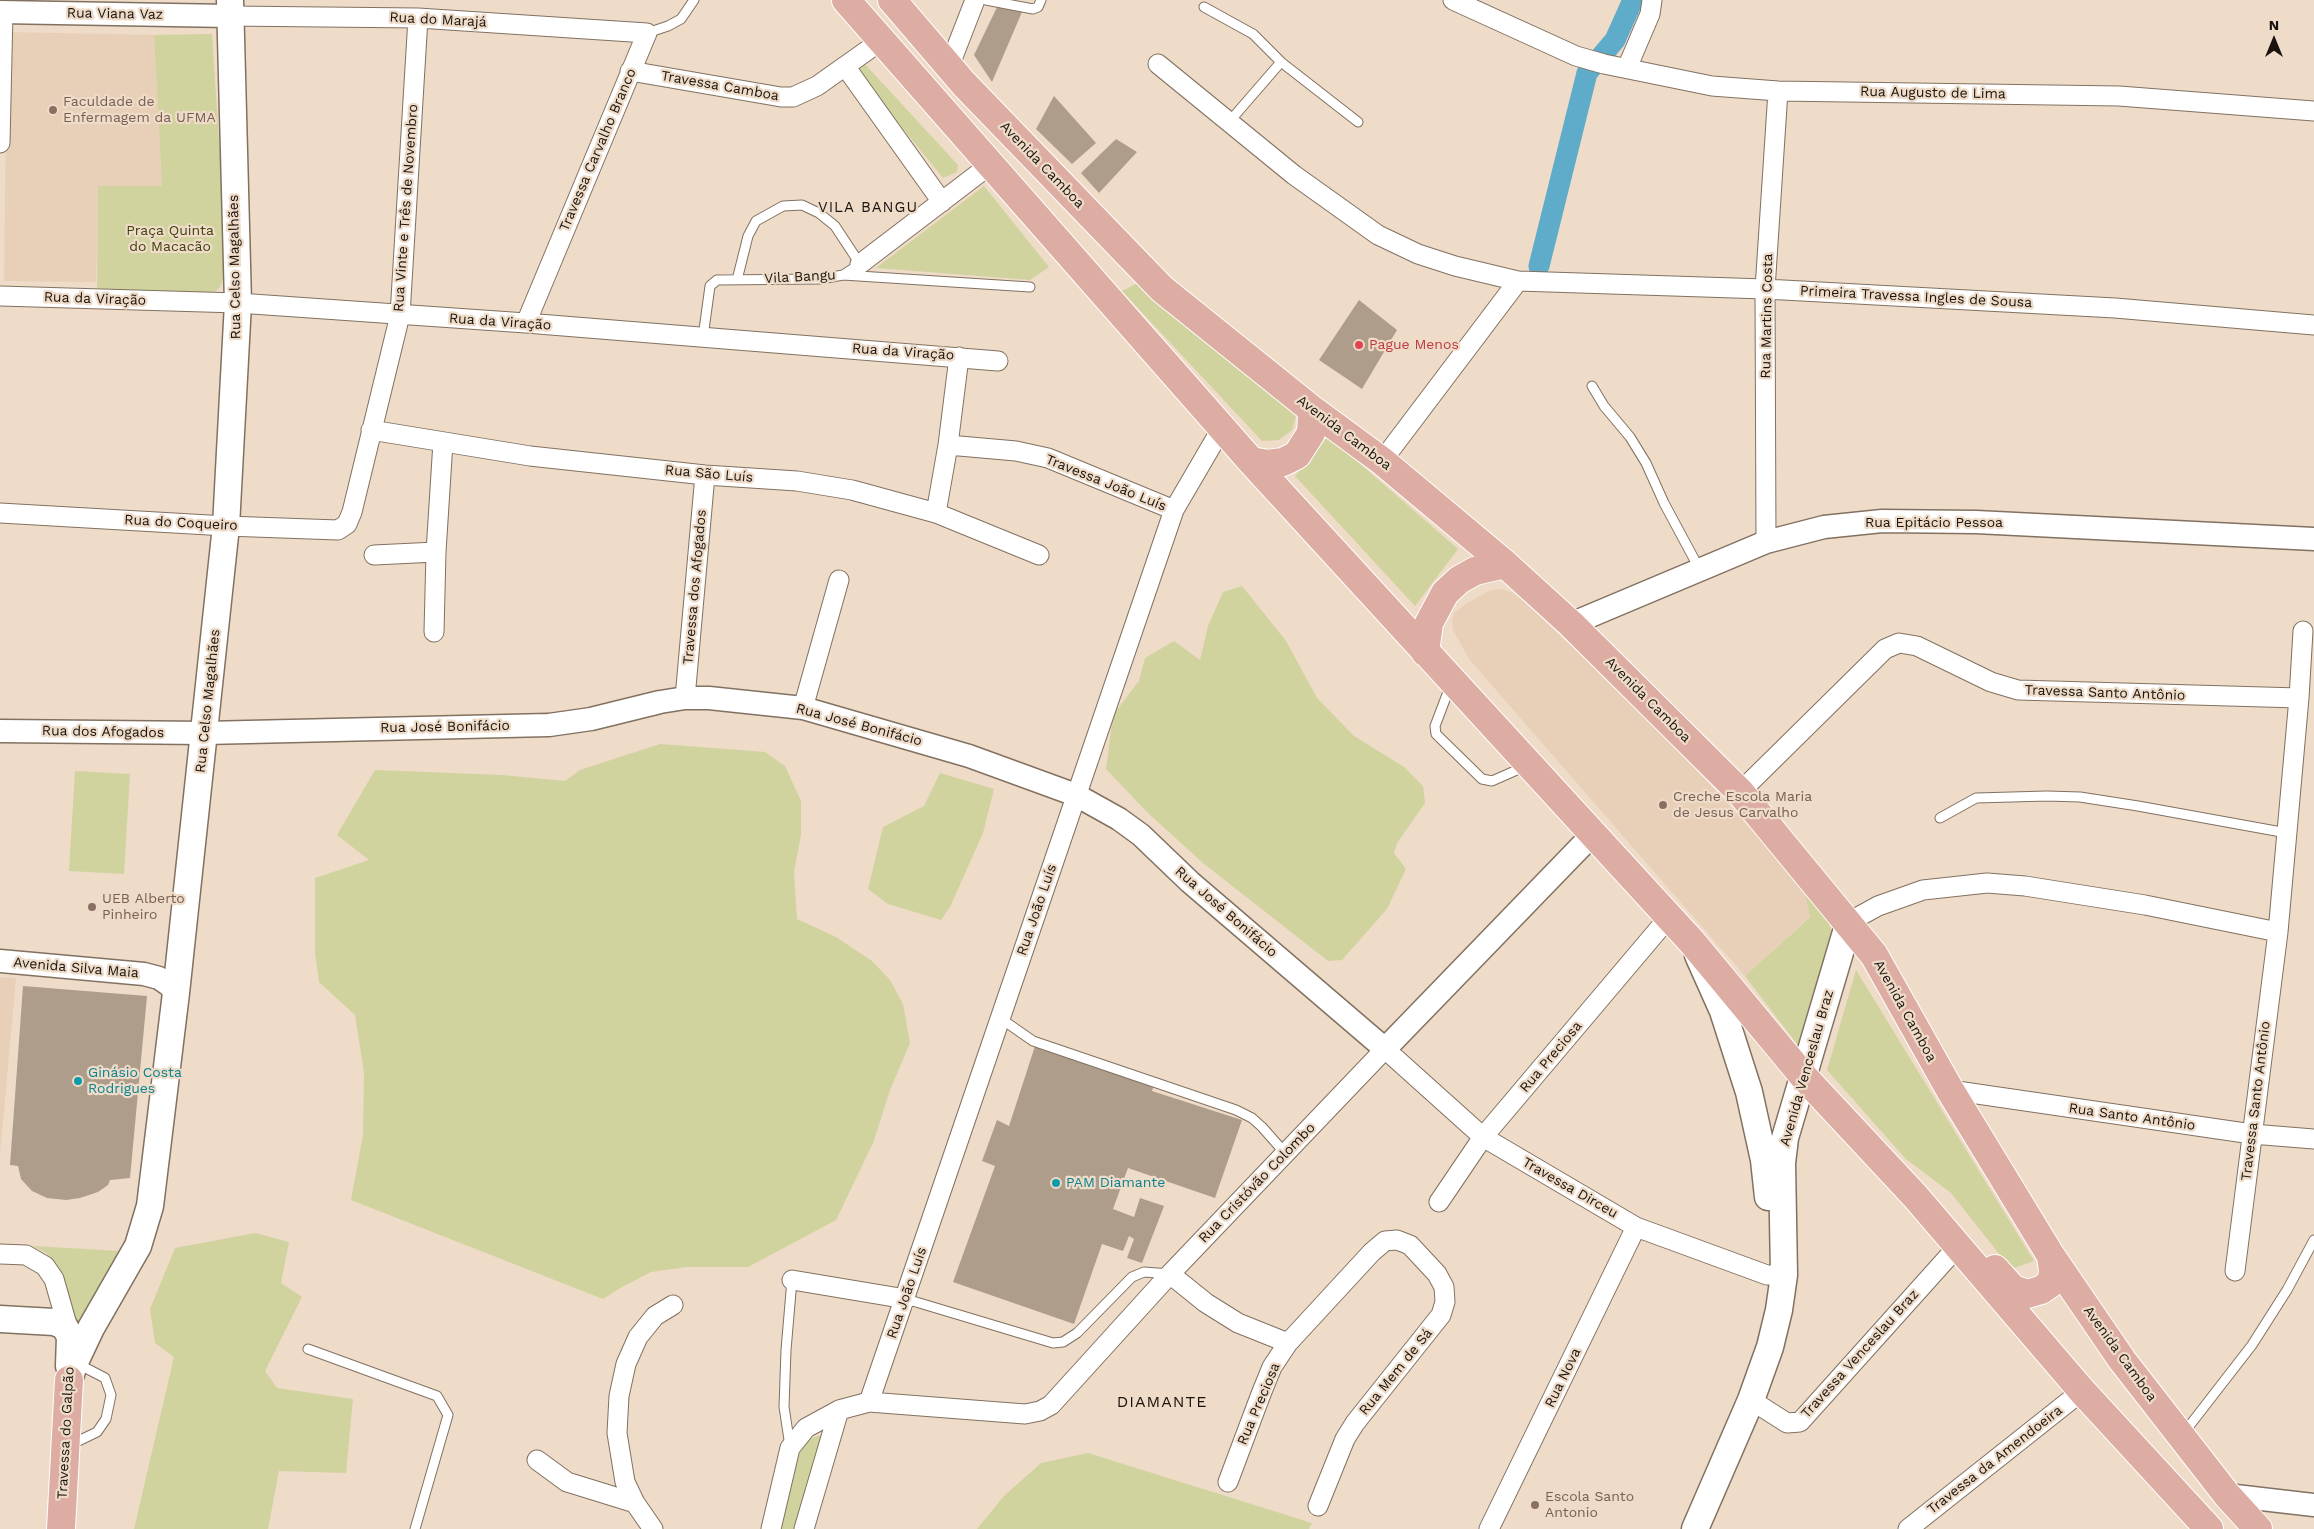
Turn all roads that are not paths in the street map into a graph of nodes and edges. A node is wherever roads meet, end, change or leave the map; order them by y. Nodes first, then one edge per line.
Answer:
1 (694, 0) edge
2 (846, 0) edge
3 (892, 0) edge
4 (975, 0) edge
5 (986, 0) edge
6 (1041, 0) edge
7 (1455, 0) edge
8 (1652, 0) edge
9 (1204, 7) dead end
10 (230, 8) edge
11 (2, 12) edge
12 (418, 18) junction
13 (647, 33) junction
14 (882, 40) junction
15 (1281, 62) junction
16 (1158, 64) dead end
17 (845, 66) junction
18 (950, 67) junction
19 (1626, 68) junction
20 (630, 71) junction
21 (1778, 91) junction
22 (2314, 111) edge
23 (1229, 122) junction
24 (1358, 122) dead end
25 (0, 144) edge
26 (991, 164) junction
27 (942, 202) junction
28 (860, 264) junction
29 (843, 275) junction
30 (737, 280) junction
31 (1518, 281) junction
32 (1030, 287) dead end
33 (1765, 289) junction
34 (0, 296) edge
35 (238, 303) junction
36 (400, 315) junction
37 (526, 323) junction
38 (2314, 325) edge
39 (703, 337) junction
40 (959, 357) junction
41 (998, 361) dead end
42 (1592, 386) dead end
43 (1310, 408) junction
44 (1223, 426) junction
45 (371, 430) junction
46 (443, 442) junction
47 (948, 446) junction
48 (1251, 461) junction
49 (1382, 461) junction
50 (705, 475) junction
51 (1174, 510) junction
52 (352, 512) joint
53 (0, 513) edge
54 (936, 513) junction
55 (226, 526) junction
56 (2314, 538) edge
57 (1766, 542) junction
58 (436, 552) junction
59 (374, 555) dead end
60 (1039, 555) dead end
61 (1505, 564) junction
62 (1700, 570) junction
63 (839, 580) dead end
64 (1572, 624) junction
65 (2303, 631) dead end
66 (434, 632) dead end
67 (1424, 652) junction
68 (1452, 681) junction
69 (685, 698) junction
70 (2299, 698) junction
71 (803, 708) junction
72 (0, 731) edge
73 (206, 733) junction
74 (1529, 764) junction
75 (1740, 792) junction
76 (1076, 795) junction
77 (1940, 818) dead end
78 (2287, 833) junction
79 (1594, 834) junction
80 (1669, 917) junction
81 (1848, 922) junction
82 (2278, 932) junction
83 (1692, 942) junction
84 (0, 961) edge
85 (176, 993) junction
86 (1000, 1018) junction
87 (1385, 1049) junction
88 (1804, 1077) junction
89 (1950, 1090) junction
90 (2252, 1134) junction
91 (1483, 1137) junction
92 (2314, 1139) edge
93 (1285, 1153) junction
94 (1915, 1196) junction
95 (1439, 1202) dead end
96 (1636, 1227) junction
97 (2314, 1240) edge
98 (1410, 1245) joint
99 (1958, 1246) junction
100 (0, 1254) edge
101 (2051, 1256) junction
102 (2235, 1270) dead end
103 (1170, 1274) junction
104 (1776, 1275) junction
105 (792, 1280) joint
106 (906, 1299) junction
107 (673, 1305) dead end
108 (0, 1318) edge
109 (70, 1336) junction
110 (1288, 1343) junction
111 (308, 1349) dead end
112 (72, 1371) junction
113 (2082, 1391) junction
114 (1751, 1400) junction
115 (869, 1402) junction
116 (839, 1410) junction
117 (2181, 1436) junction
118 (65, 1448) junction
119 (790, 1448) junction
120 (537, 1460) dead end
121 (1228, 1482) dead end
122 (2227, 1495) junction
123 (635, 1503) junction
124 (2314, 1505) edge
125 (1318, 1506) dead end
126 (61, 1529) edge
127 (415, 1529) edge
128 (653, 1529) edge
129 (771, 1529) edge
130 (804, 1529) edge
131 (1489, 1529) edge
132 (1678, 1529) edge
133 (1695, 1529) edge
134 (1908, 1529) edge
135 (2209, 1529) edge
136 (2258, 1529) edge

1 - 13 lane
2 - 14 main road
3 - 18 main road, Avenida Camboa
4 - 18 street
5 - 6 lane
7 - 19 street, Rua Augusto de Lima
8 - 19 street
9 - 15 lane
10 - 11 street, Rua Viana Vaz
10 - 12 street, Rua do Marajá
10 - 35 main road, Rua Celso Magalhães
11 - 25 street
12 - 13 street, Rua do Marajá
12 - 36 street, Rua Vinte e Três de Novembro
13 - 20 street, Travessa Carvalho Branco
14 - 17 street, Travessa Camboa
14 - 26 main road
15 - 23 lane
15 - 24 lane
16 - 23 street, Primeira Travessa Ingles de Sousa
17 - 20 street, Travessa Camboa
17 - 27 street
18 - 43 main road, Avenida Camboa
19 - 21 street, Rua Augusto de Lima
20 - 37 street, Travessa Carvalho Branco
21 - 22 street, Rua Augusto de Lima
21 - 33 street, Rua Martins Costa
23 - 31 street, Primeira Travessa Ingles de Sousa
26 - 27 street, Vila Bangu
26 - 44 main road
27 - 28 street, Vila Bangu
28 - 29 lane, Vila Bangu
28 - 30 lane
29 - 30 lane, Vila Bangu
29 - 32 lane
30 - 39 lane, Vila Bangu
31 - 33 street, Primeira Travessa Ingles de Sousa
31 - 49 street
33 - 38 street, Primeira Travessa Ingles de Sousa
33 - 57 street, Rua Martins Costa
34 - 35 street, Rua da Viração
35 - 36 street, Rua da Viração
35 - 55 main road, Rua Celso Magalhães
36 - 37 street, Rua da Viração
36 - 45 street, Rua Vinte e Três de Novembro
37 - 39 street, Rua da Viração
39 - 40 street, Rua da Viração
40 - 41 street, Rua da Viração
40 - 47 street
42 - 62 lane
43 - 48 main road
43 - 49 main road, Avenida Camboa
44 - 48 main road
44 - 51 street, Rua João Luís
45 - 46 street, Rua São Luís
45 - 52 street, Rua Vinte e Três de Novembro
46 - 50 street, Rua São Luís
46 - 58 street
47 - 51 street, Travessa João Luís
47 - 54 street
48 - 67 main road
49 - 61 main road, Avenida Camboa
50 - 54 street, Rua São Luís
50 - 69 street, Travessa dos Afogados
51 - 76 street, Rua João Luís
52 - 55 street, Rua do Coqueiro
53 - 55 street, Rua do Coqueiro
54 - 60 street, Rua São Luís
55 - 73 main road, Rua Celso Magalhães
56 - 57 street, Rua Epitácio Pessoa
57 - 62 street, Rua Epitácio Pessoa
58 - 59 street
58 - 66 street
61 - 64 main road, Avenida Camboa
61 - 67 main road
62 - 64 street, Rua Epitácio Pessoa
63 - 71 street
64 - 75 main road, Avenida Camboa
65 - 70 street, Travessa Santo Antônio
67 - 68 main road
68 - 74 main road
68 - 74 lane
69 - 71 street, Rua José Bonifácio
69 - 73 street, Rua José Bonifácio
70 - 75 street, Travessa Santo Antônio
70 - 78 street, Travessa Santo Antônio
71 - 76 street, Rua José Bonifácio
72 - 73 street, Rua dos Afogados
73 - 85 main road, Rua Celso Magalhães
74 - 79 main road
75 - 81 main road, Avenida Camboa
76 - 86 street, Rua João Luís
76 - 87 street, Rua José Bonifácio
77 - 78 lane
78 - 82 street, Travessa Santo Antônio
79 - 80 main road
79 - 87 street, Rua Cristóvão Colombo
80 - 83 main road
80 - 91 street, Rua Preciosa
81 - 82 street
81 - 88 main road, Avenida Venceslau Braz
81 - 89 main road, Avenida Camboa
82 - 90 street, Travessa Santo Antônio
83 - 88 main road
83 - 104 main road, Avenida Venceslau Braz
84 - 85 street, Avenida Silva Maia
85 - 112 main road, Rua Celso Magalhães
86 - 93 lane
86 - 106 street, Rua João Luís
87 - 91 street, Travessa Dirceu
87 - 93 street, Rua Cristóvão Colombo
88 - 94 main road
88 - 104 main road, Avenida Venceslau Braz
89 - 90 street, Rua Santo Antônio
89 - 101 main road, Avenida Camboa
90 - 92 street, Rua Santo Antônio
90 - 102 street, Travessa Santo Antônio
91 - 95 street, Rua Preciosa
91 - 96 street, Travessa Dirceu
93 - 103 street, Rua Cristóvão Colombo
94 - 99 main road
94 - 101 main road
96 - 104 street, Travessa Dirceu
96 - 131 street, Rua Nova
97 - 117 lane
98 - 110 street, Rua Preciosa
98 - 125 street, Rua Mem de Sá
99 - 113 main road
99 - 114 street, Travessa Venceslau Braz
100 - 109 street
101 - 117 main road, Avenida Camboa
103 - 106 lane
103 - 110 street
103 - 115 street, Rua Cristóvão Colombo
104 - 114 main road, Avenida Venceslau Braz
104 - 132 main road, Avenida Venceslau Braz
105 - 106 street
105 - 119 lane
106 - 115 street, Rua João Luís
107 - 123 street
108 - 109 main road
109 - 112 main road, Travessa do Galpão
110 - 121 street, Rua Preciosa
111 - 127 lane
112 - 118 main road, Travessa do Galpão
112 - 118 lane
113 - 134 street, Travessa da Amendoeira
113 - 135 main road
114 - 133 main road, Avenida Venceslau Braz
115 - 116 street, Rua Cristóvão Colombo
116 - 119 street, Rua Cristóvão Colombo
116 - 130 street
117 - 122 main road, Avenida Camboa
118 - 126 main road, Travessa do Galpão
119 - 129 street
120 - 123 street
122 - 124 street
122 - 136 main road, Avenida Camboa
123 - 128 street

